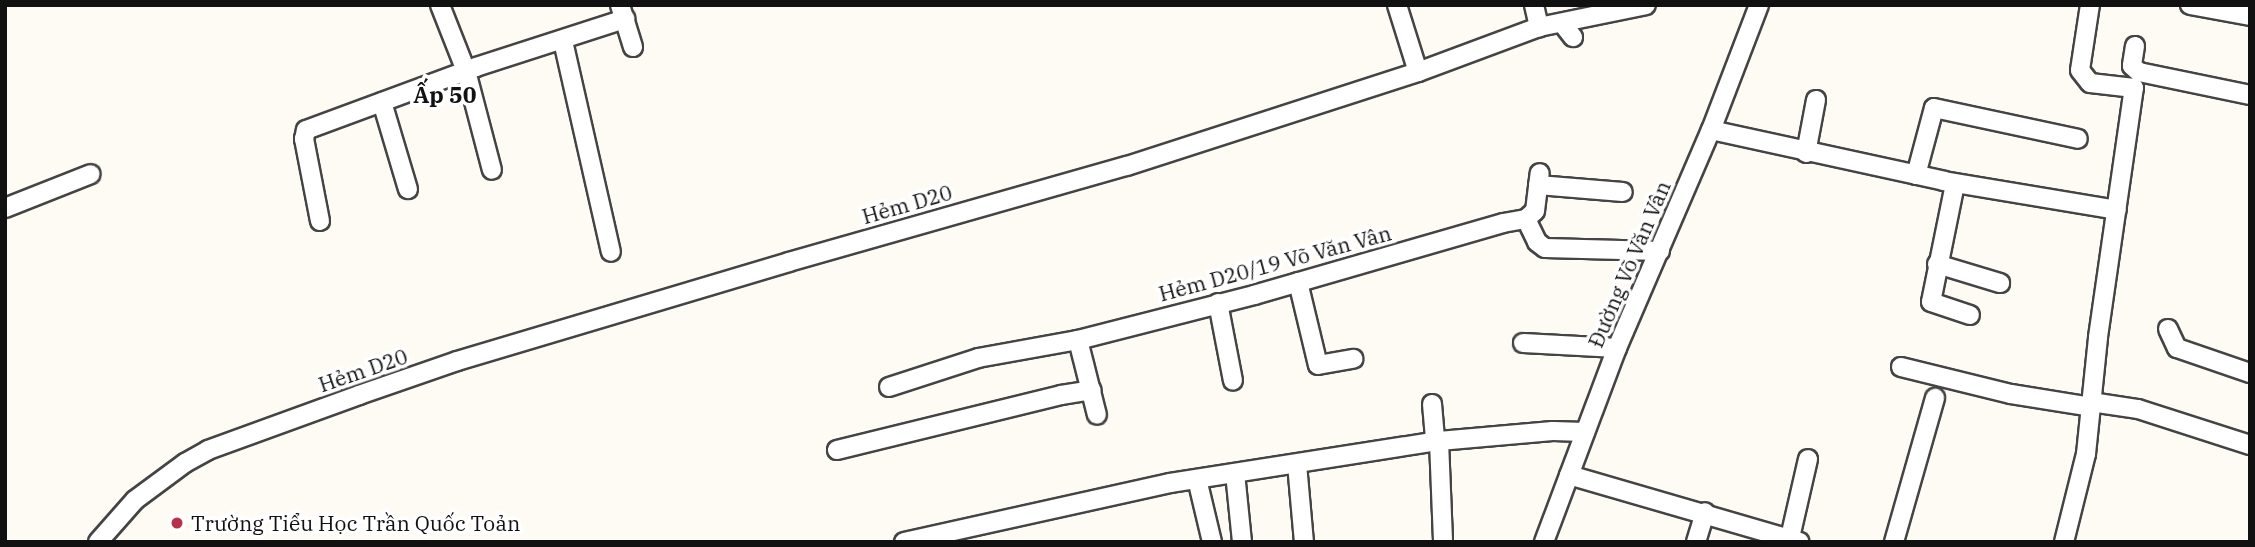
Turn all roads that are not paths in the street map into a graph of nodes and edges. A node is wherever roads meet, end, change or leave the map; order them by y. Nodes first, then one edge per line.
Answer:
1 (440, 5) edge
2 (1397, 5) edge
3 (1534, 5) edge
4 (1646, 5) edge
5 (1759, 5) edge
6 (2090, 5) edge
7 (2190, 5) edge
8 (1620, 7) edge
9 (622, 12) edge
10 (2250, 16) edge
11 (1539, 27) junction
12 (562, 41) junction
13 (2135, 46) dead end
14 (633, 47) dead end
15 (466, 71) junction
16 (1418, 72) junction
17 (2250, 95) edge
18 (1816, 100) dead end
19 (382, 102) junction
20 (1711, 130) junction
21 (2078, 139) dead end
22 (1806, 153) junction
23 (492, 170) dead end
24 (91, 174) dead end
25 (1916, 175) junction
26 (1955, 184) junction
27 (408, 189) dead end
28 (1623, 192) dead end
29 (5, 208) edge
30 (2117, 210) junction
31 (1526, 219) junction
32 (320, 221) dead end
33 (1660, 251) junction
34 (611, 252) dead end
35 (1937, 264) junction
36 (1298, 282) junction
37 (2000, 283) dead end
38 (1218, 303) junction
39 (1970, 315) dead end
40 (2168, 329) dead end
41 (1078, 340) junction
42 (1523, 343) dead end
43 (1618, 348) junction
44 (1353, 359) dead end
45 (1901, 367) dead end
46 (2250, 373) edge
47 (1233, 382) dead end
48 (889, 387) dead end
49 (1092, 390) junction
50 (1936, 398) dead end
51 (1432, 404) dead end
52 (2091, 404) junction
53 (1097, 415) dead end
54 (1585, 432) junction
55 (1437, 441) junction
56 (2250, 446) edge
57 (837, 450) dead end
58 (1808, 459) dead end
59 (1297, 464) junction
60 (1235, 474) junction
61 (1569, 475) junction
62 (1197, 479) junction
63 (1705, 512) junction
64 (1793, 541) edge
65 (98, 542) edge
66 (904, 542) edge
67 (1212, 542) edge
68 (1242, 542) edge
69 (1304, 542) edge
70 (1443, 542) edge
71 (1544, 542) edge
72 (1696, 542) edge
73 (1894, 542) edge
74 (2064, 542) edge

1 - 15 street
2 - 16 street
3 - 11 street
4 - 8 street, Hẻm D20
5 - 20 street, Đường Võ Văn Vân
6 - 30 street
7 - 10 street
8 - 11 street, Hẻm D20
9 - 12 street
9 - 14 street
11 - 16 street, Hẻm D20
12 - 15 street
12 - 34 street
13 - 17 street
15 - 19 street
15 - 23 street
16 - 65 street, Hẻm D20
18 - 22 street
19 - 27 street
19 - 32 street
20 - 22 street
20 - 33 street, Đường Võ Văn Vân
21 - 25 street
22 - 25 street
24 - 29 street
25 - 26 street
26 - 30 street
26 - 35 street
28 - 31 street
30 - 52 street
31 - 33 street
31 - 36 street, Hẻm D20/19 Võ Văn Vân
33 - 43 street, Đường Võ Văn Vân
35 - 37 street
35 - 39 street
36 - 38 street, Hẻm D20/19 Võ Văn Vân
36 - 44 street
38 - 41 street, Hẻm D20/19 Võ Văn Vân
38 - 47 street
40 - 46 street
41 - 48 street, Hẻm D20/19 Võ Văn Vân
41 - 49 street
42 - 43 street
43 - 54 street, Đường Võ Văn Vân
45 - 52 street
49 - 53 street
49 - 57 street
50 - 73 street
51 - 55 street
52 - 56 street
52 - 74 street
54 - 55 street
54 - 61 street, Đường Võ Văn Vân
55 - 59 street
55 - 70 street
58 - 64 street
59 - 60 street
59 - 69 street
60 - 62 street
60 - 68 street
61 - 63 street
61 - 71 street, Đường Võ Văn Vân
62 - 66 street
62 - 67 street
63 - 64 street
63 - 72 street

